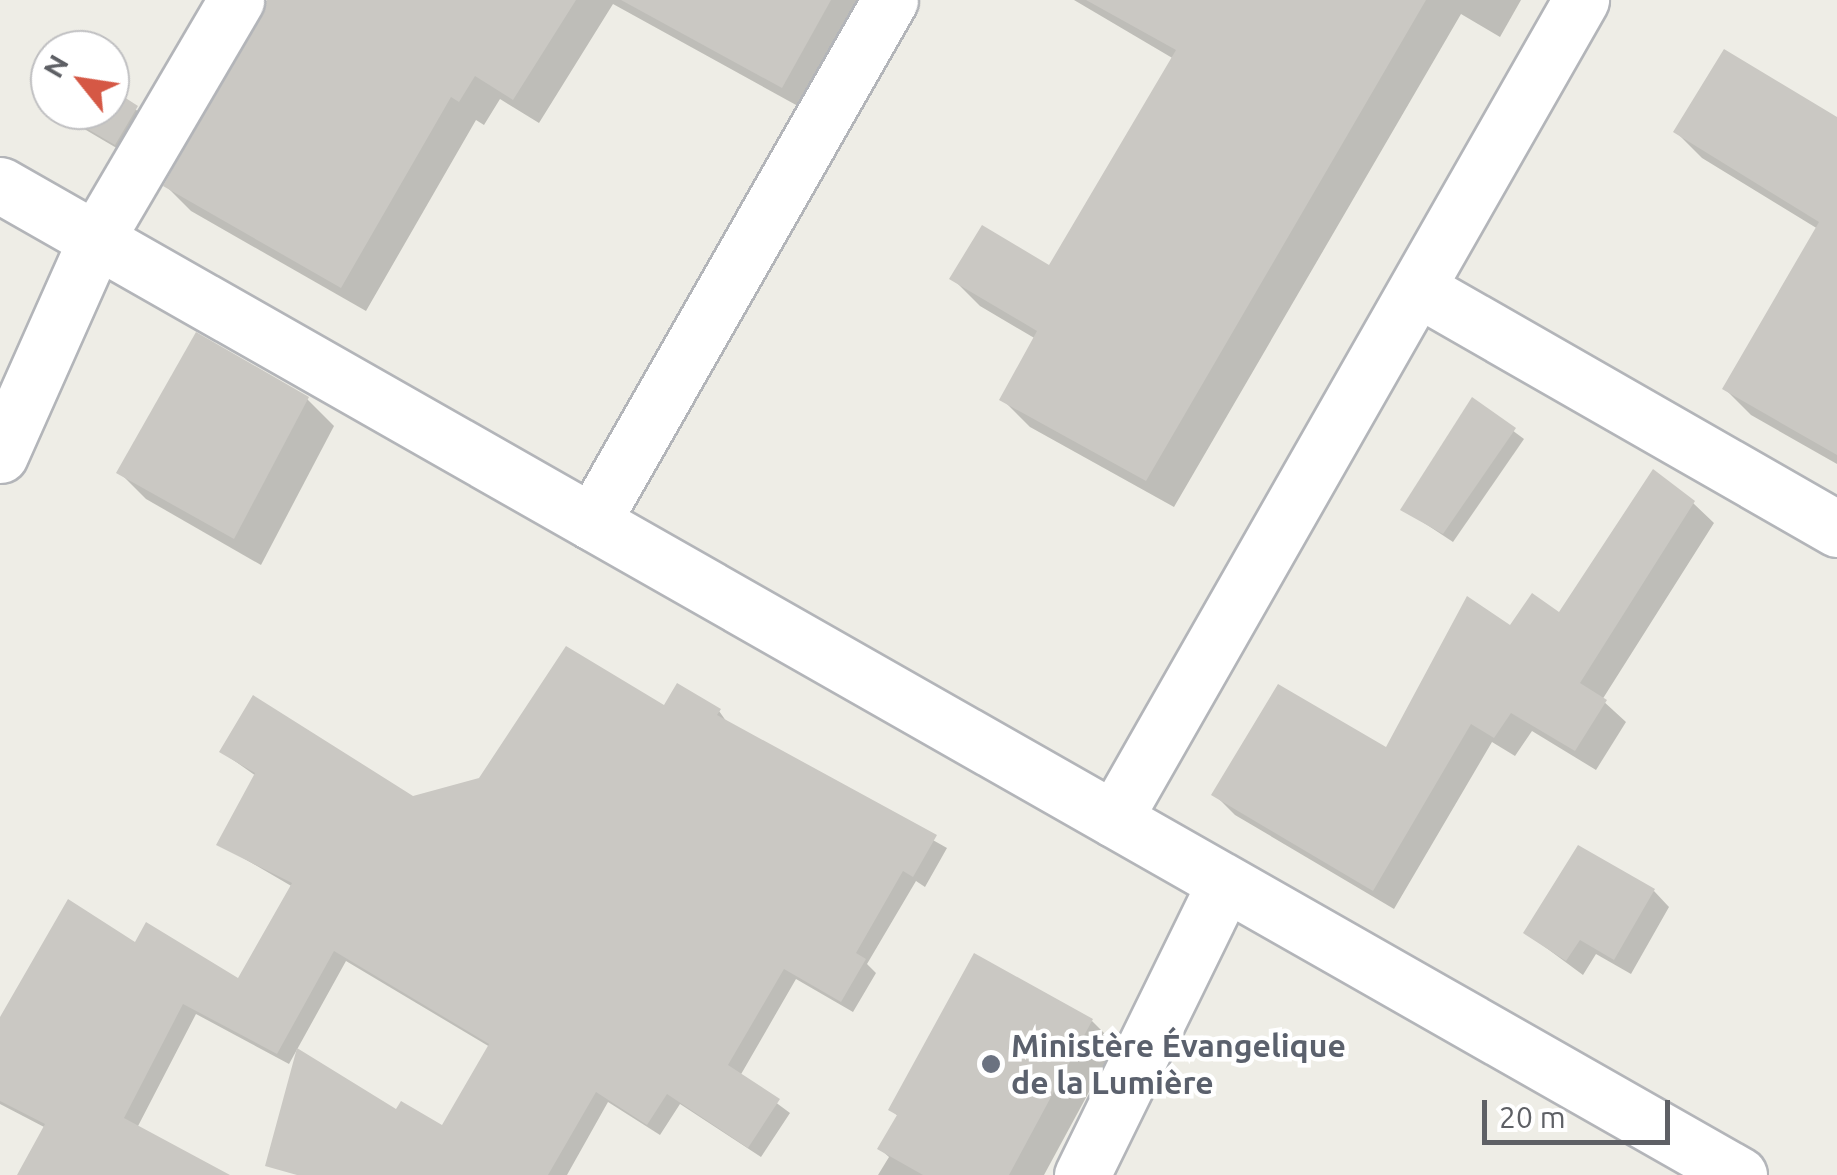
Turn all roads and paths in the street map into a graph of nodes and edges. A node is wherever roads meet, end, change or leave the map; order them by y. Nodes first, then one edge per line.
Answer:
1 (236, 0) edge
2 (890, 0) edge
3 (1580, 0) edge
4 (0, 185) edge
5 (96, 239) junction
6 (1420, 290) junction
7 (0, 455) edge
8 (592, 522) junction
9 (1837, 529) edge
10 (1114, 819) junction
11 (1225, 883) junction
12 (1082, 1175) edge
13 (1739, 1175) edge

1 - 5 street
2 - 8 street
3 - 6 street
4 - 5 street
5 - 7 street
5 - 8 street
6 - 9 street
6 - 10 street
8 - 10 street
10 - 11 street
11 - 12 street
11 - 13 street

